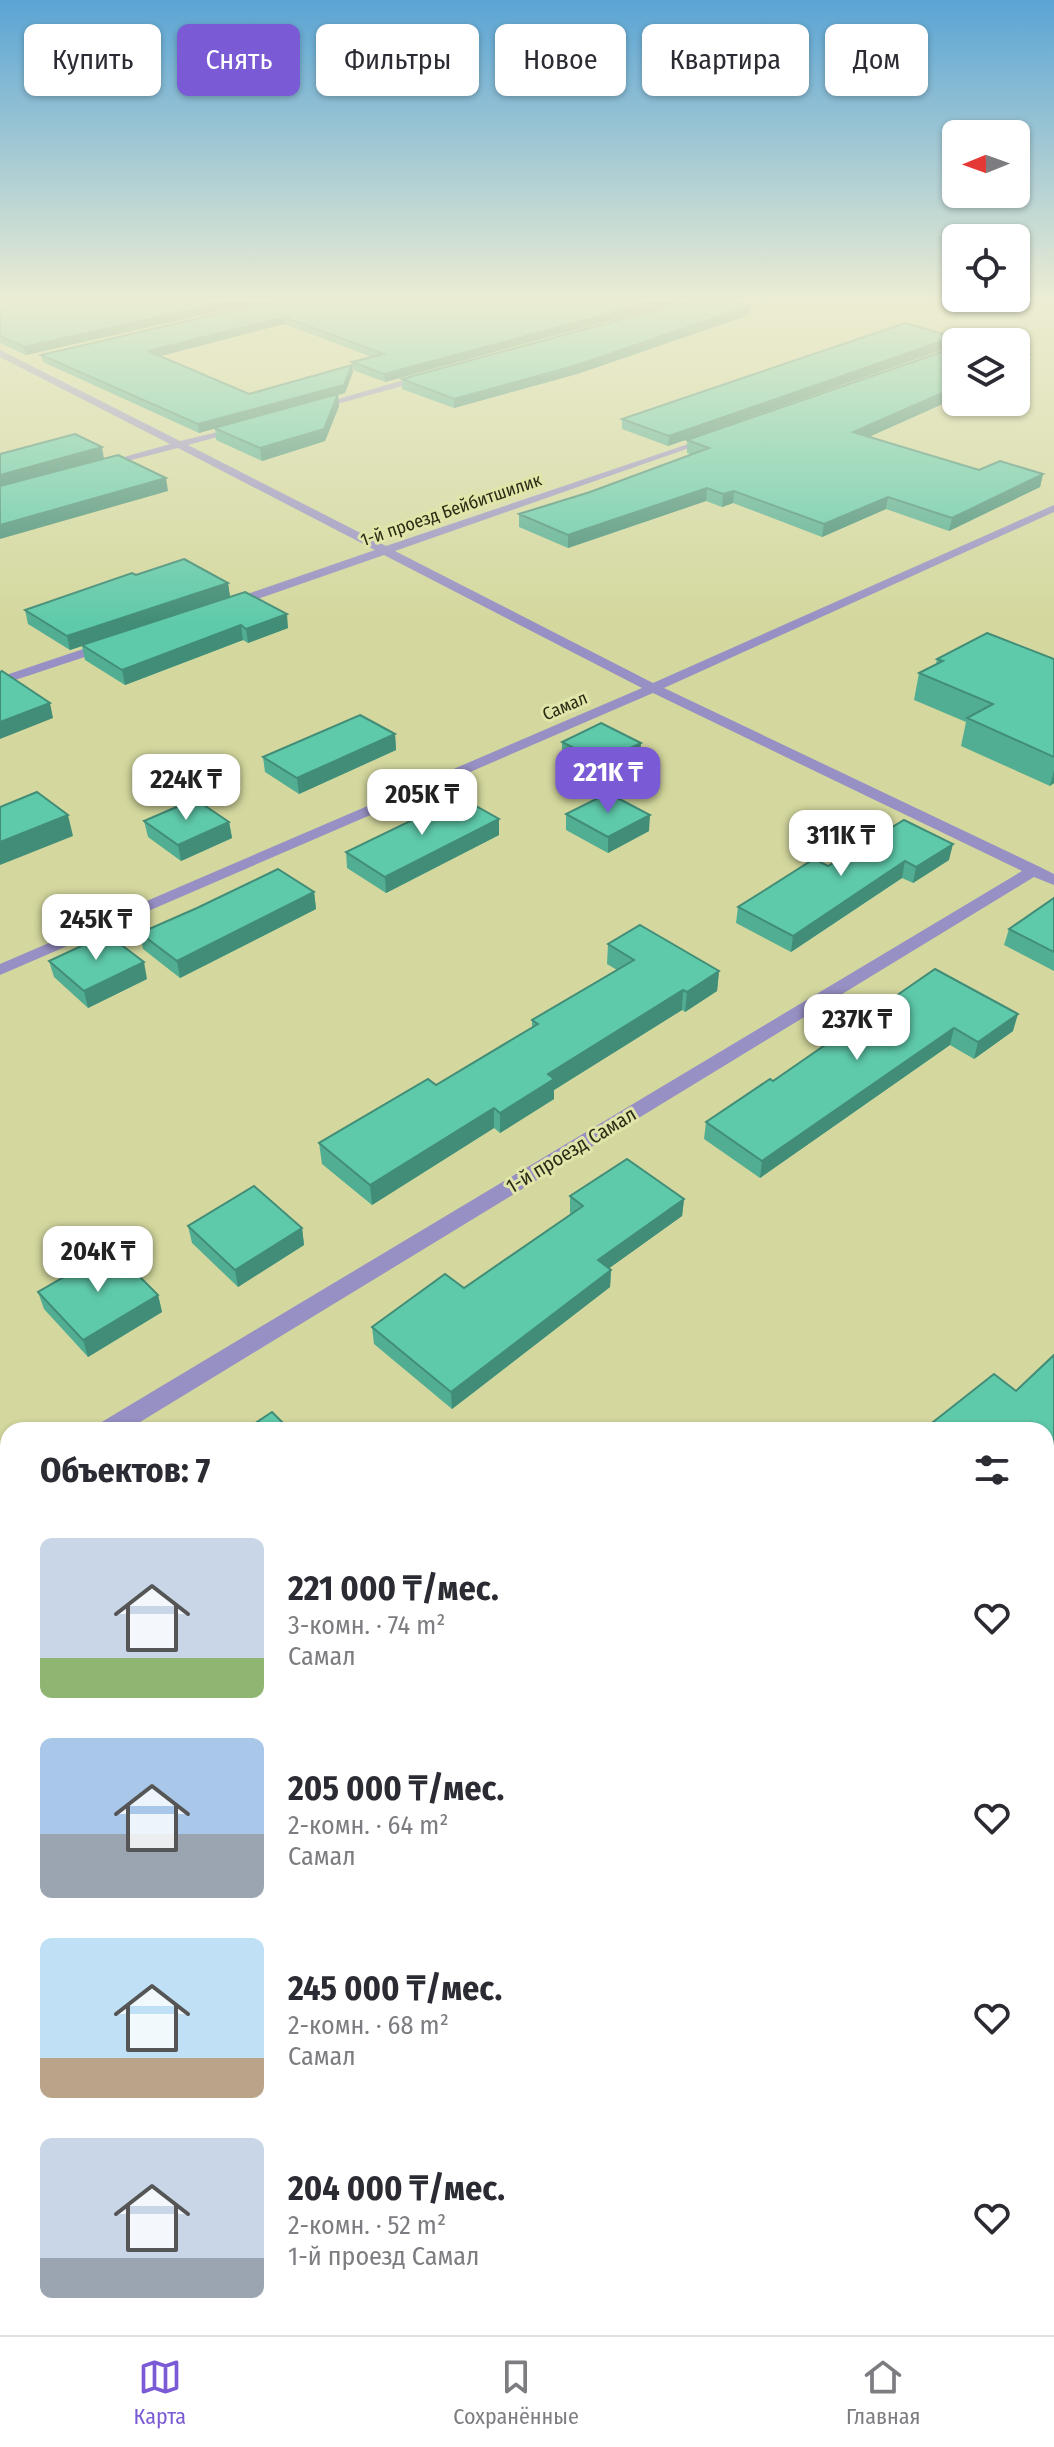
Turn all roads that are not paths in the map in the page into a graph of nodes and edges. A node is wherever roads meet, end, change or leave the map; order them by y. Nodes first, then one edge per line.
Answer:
1 (106, 406) edge
2 (319, 406) edge
3 (304, 410) edge
4 (243, 427) edge
5 (717, 435) edge
6 (182, 444) junction
7 (91, 469) edge
8 (1054, 508) edge
9 (387, 552) junction
10 (209, 612) edge
11 (119, 641) edge
12 (0, 681) edge
13 (653, 688) junction
14 (1034, 870) junction
15 (1054, 880) edge
16 (0, 970) edge
17 (121, 1422) edge

1 - 6 street
2 - 3 street
4 - 6 street
5 - 9 street, 1-й проезд Бейбитшилик
6 - 7 street
6 - 9 street
8 - 13 street, Самал
9 - 10 street, 1-й проезд Бейбитшилик
9 - 13 street
11 - 12 street
13 - 14 street
13 - 16 street, Самал
14 - 15 street
14 - 17 street, 1-й проезд Самал

